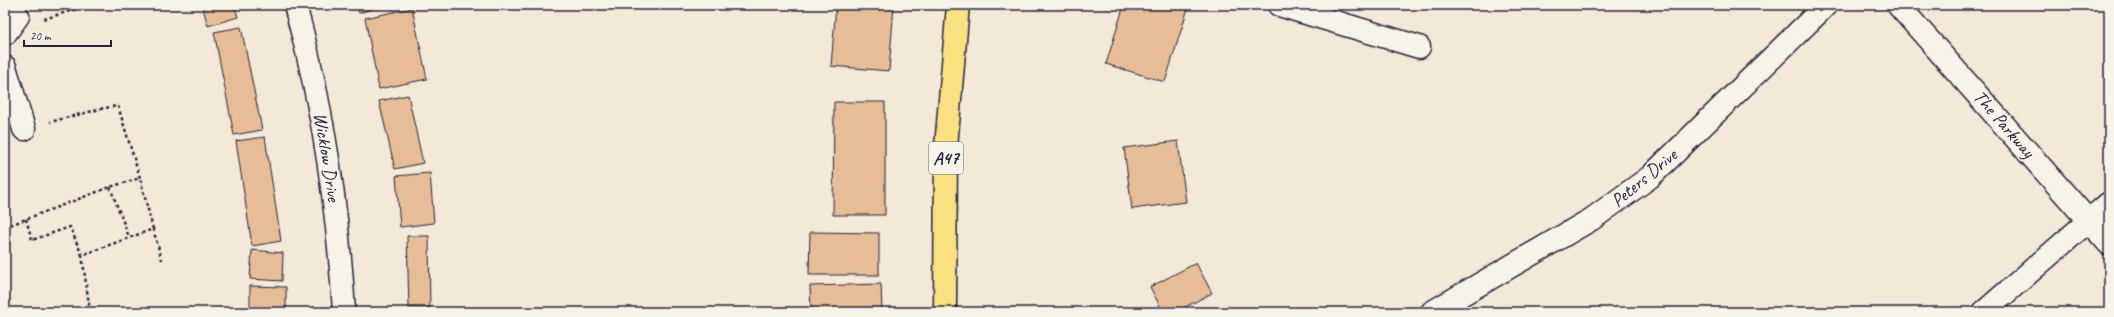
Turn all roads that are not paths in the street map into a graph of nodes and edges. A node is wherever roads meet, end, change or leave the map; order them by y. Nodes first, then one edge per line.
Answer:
1 (295, 5) edge
2 (958, 5) edge
3 (1279, 5) edge
4 (1826, 5) edge
5 (1898, 5) edge
6 (1419, 47) dead end
7 (5, 67) edge
8 (24, 129) road end
9 (2109, 203) edge
10 (2089, 221) junction
11 (2109, 244) edge
12 (344, 312) edge
13 (945, 312) edge
14 (1432, 312) edge
15 (1984, 312) edge

1 - 12 street, Wicklow Drive
2 - 13 highway, A47
3 - 6 street
4 - 14 street, Peters Drive
5 - 10 street, The Parkway
7 - 8 street
9 - 10 street
10 - 11 street, The Parkway
10 - 15 street

